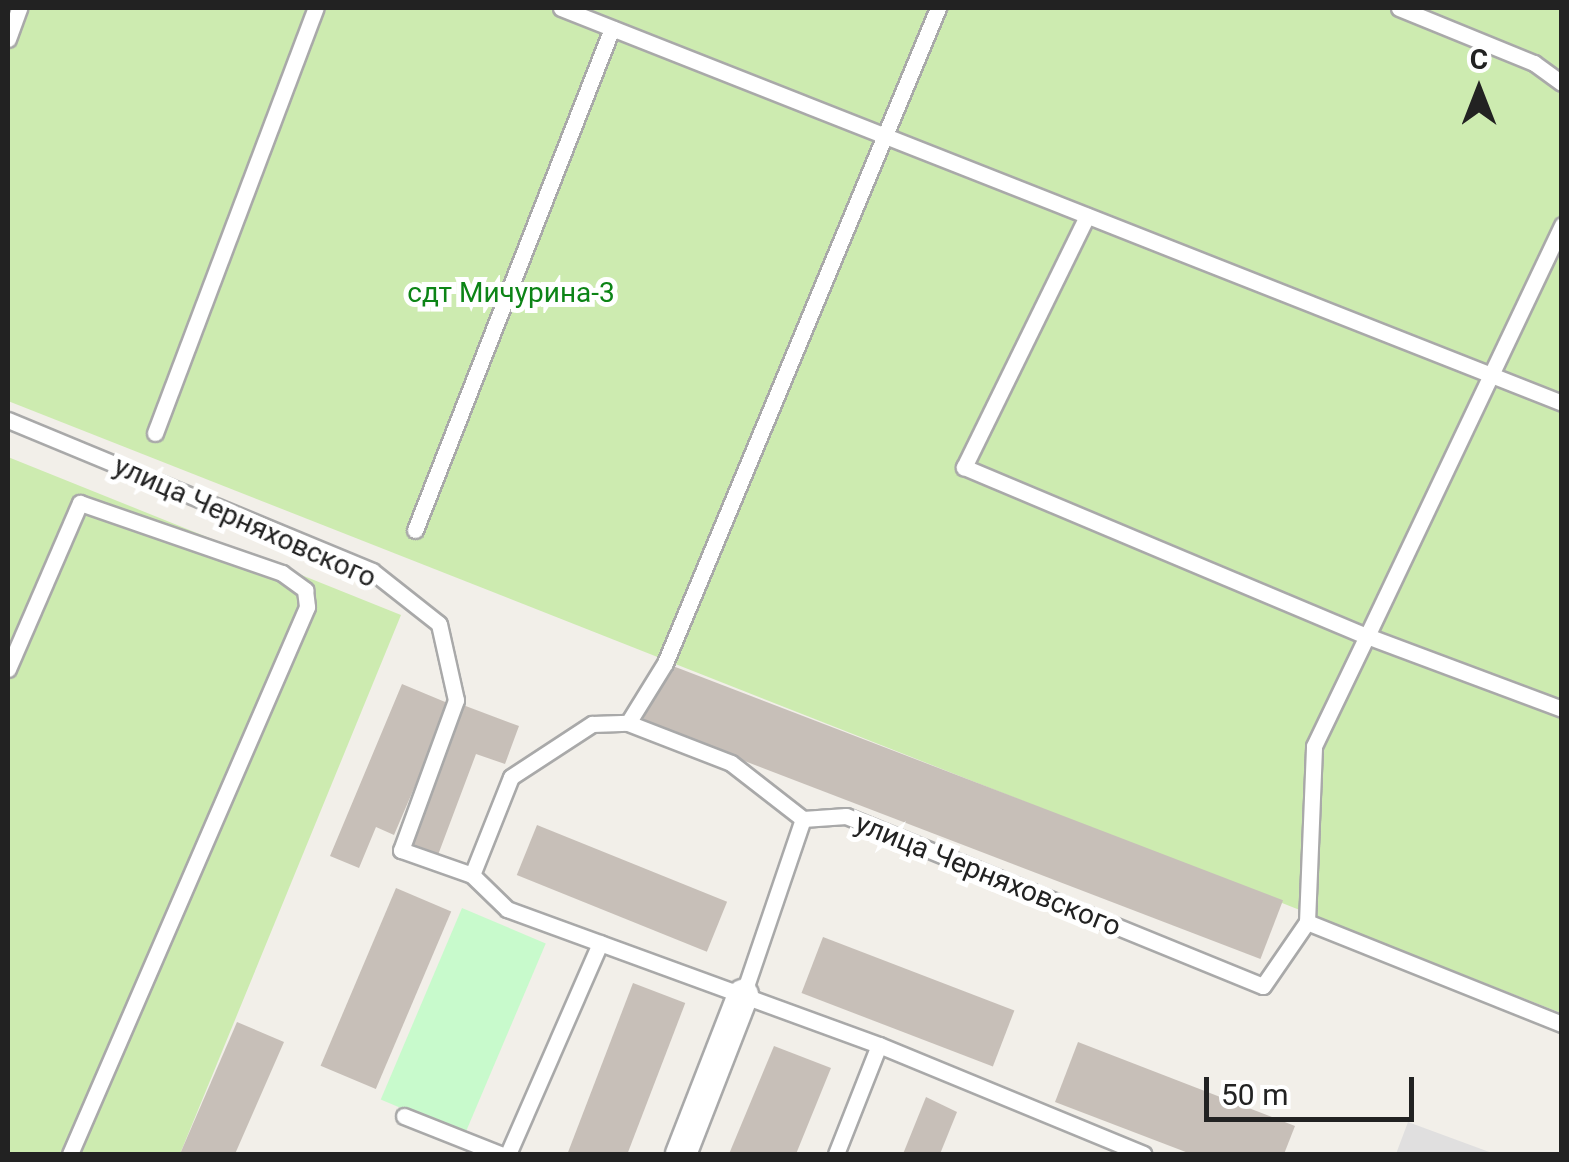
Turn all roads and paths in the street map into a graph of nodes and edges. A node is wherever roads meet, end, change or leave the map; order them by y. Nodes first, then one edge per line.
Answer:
1 (18, 8) edge
2 (316, 8) edge
3 (561, 8) edge
4 (938, 8) edge
5 (1398, 8) edge
6 (612, 28) junction
7 (8, 39) edge
8 (1562, 83) edge
9 (886, 138) junction
10 (1087, 216) junction
11 (1562, 226) edge
12 (1493, 377) junction
13 (1562, 403) edge
14 (8, 420) edge
15 (155, 433) dead end
16 (415, 530) dead end
17 (1368, 636) junction
18 (8, 669) edge
19 (1562, 709) edge
20 (628, 723) junction
21 (803, 819) junction
22 (472, 875) junction
23 (1307, 922) junction
24 (600, 944) junction
25 (742, 996) junction
26 (1562, 1024) edge
27 (879, 1045) junction
28 (404, 1116) dead end
29 (70, 1154) edge
30 (500, 1154) edge
31 (508, 1154) edge
32 (681, 1154) edge
33 (836, 1154) edge
34 (1143, 1154) edge

1 - 7 lane
2 - 15 lane
3 - 6 lane
4 - 9 lane
5 - 8 lane
6 - 9 lane
6 - 16 lane
9 - 10 lane
9 - 20 lane
10 - 12 lane
10 - 17 lane
11 - 12 lane
12 - 13 lane
12 - 17 lane
14 - 22 lane, улица Черняховского
17 - 19 lane
17 - 23 lane
18 - 29 lane
20 - 21 lane
20 - 22 lane
21 - 23 lane, улица Черняховского
21 - 25 lane
22 - 24 lane
23 - 26 lane
24 - 25 lane
24 - 31 lane
25 - 27 lane
25 - 32 street
27 - 33 lane
27 - 34 lane
28 - 30 lane

